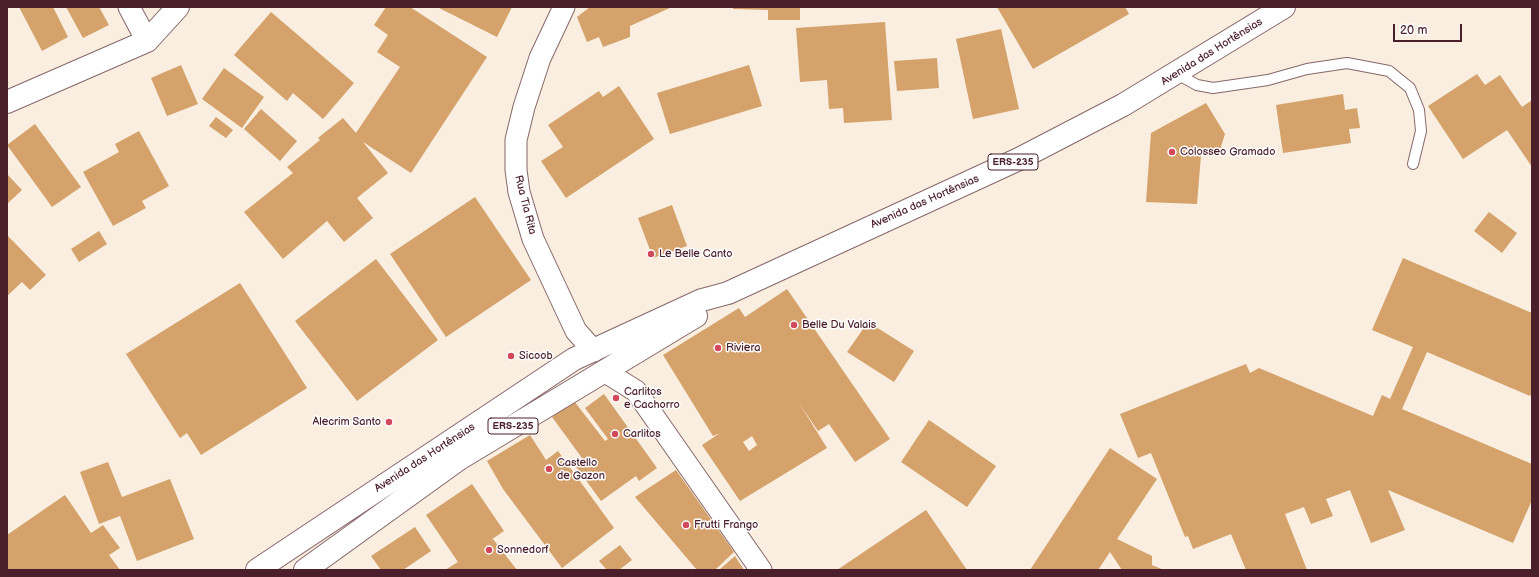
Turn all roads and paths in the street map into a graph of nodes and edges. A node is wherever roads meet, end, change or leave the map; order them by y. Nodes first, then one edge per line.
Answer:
1 (129, 7) edge
2 (178, 7) edge
3 (564, 7) edge
4 (1284, 7) edge
5 (147, 41) junction
6 (1177, 74) junction
7 (7, 102) edge
8 (1413, 164) dead end
9 (728, 293) junction
10 (685, 308) junction
11 (576, 331) junction
12 (594, 351) junction
13 (630, 355) junction
14 (574, 359) junction
15 (604, 370) junction
16 (636, 391) junction
17 (568, 393) junction
18 (268, 567) edge
19 (305, 570) edge
20 (761, 570) edge

1 - 5 street
2 - 5 main road
3 - 11 street, Rua Tia Rita
4 - 6 main road, Avenida das Hortênsias / ERS-235
5 - 7 main road
6 - 8 lane
6 - 9 main road, Avenida das Hortênsias / ERS-235
9 - 10 main road, Avenida das Hortênsias / ERS-235
9 - 13 main road, Avenida das Hortênsias / ERS-235
10 - 12 main road, Avenida das Hortênsias / ERS-235
10 - 13 main road
11 - 12 street, Rua Tia Rita
11 - 14 street, Rua Tia Rita
12 - 14 main road, Avenida das Hortênsias / ERS-235
12 - 17 main road
13 - 15 main road, Avenida das Hortênsias / ERS-235
13 - 16 street
14 - 18 main road, Avenida das Hortênsias / ERS-235
15 - 16 street
15 - 17 main road, Avenida das Hortênsias / ERS-235
16 - 20 street
17 - 19 main road, Avenida das Hortênsias / ERS-235

